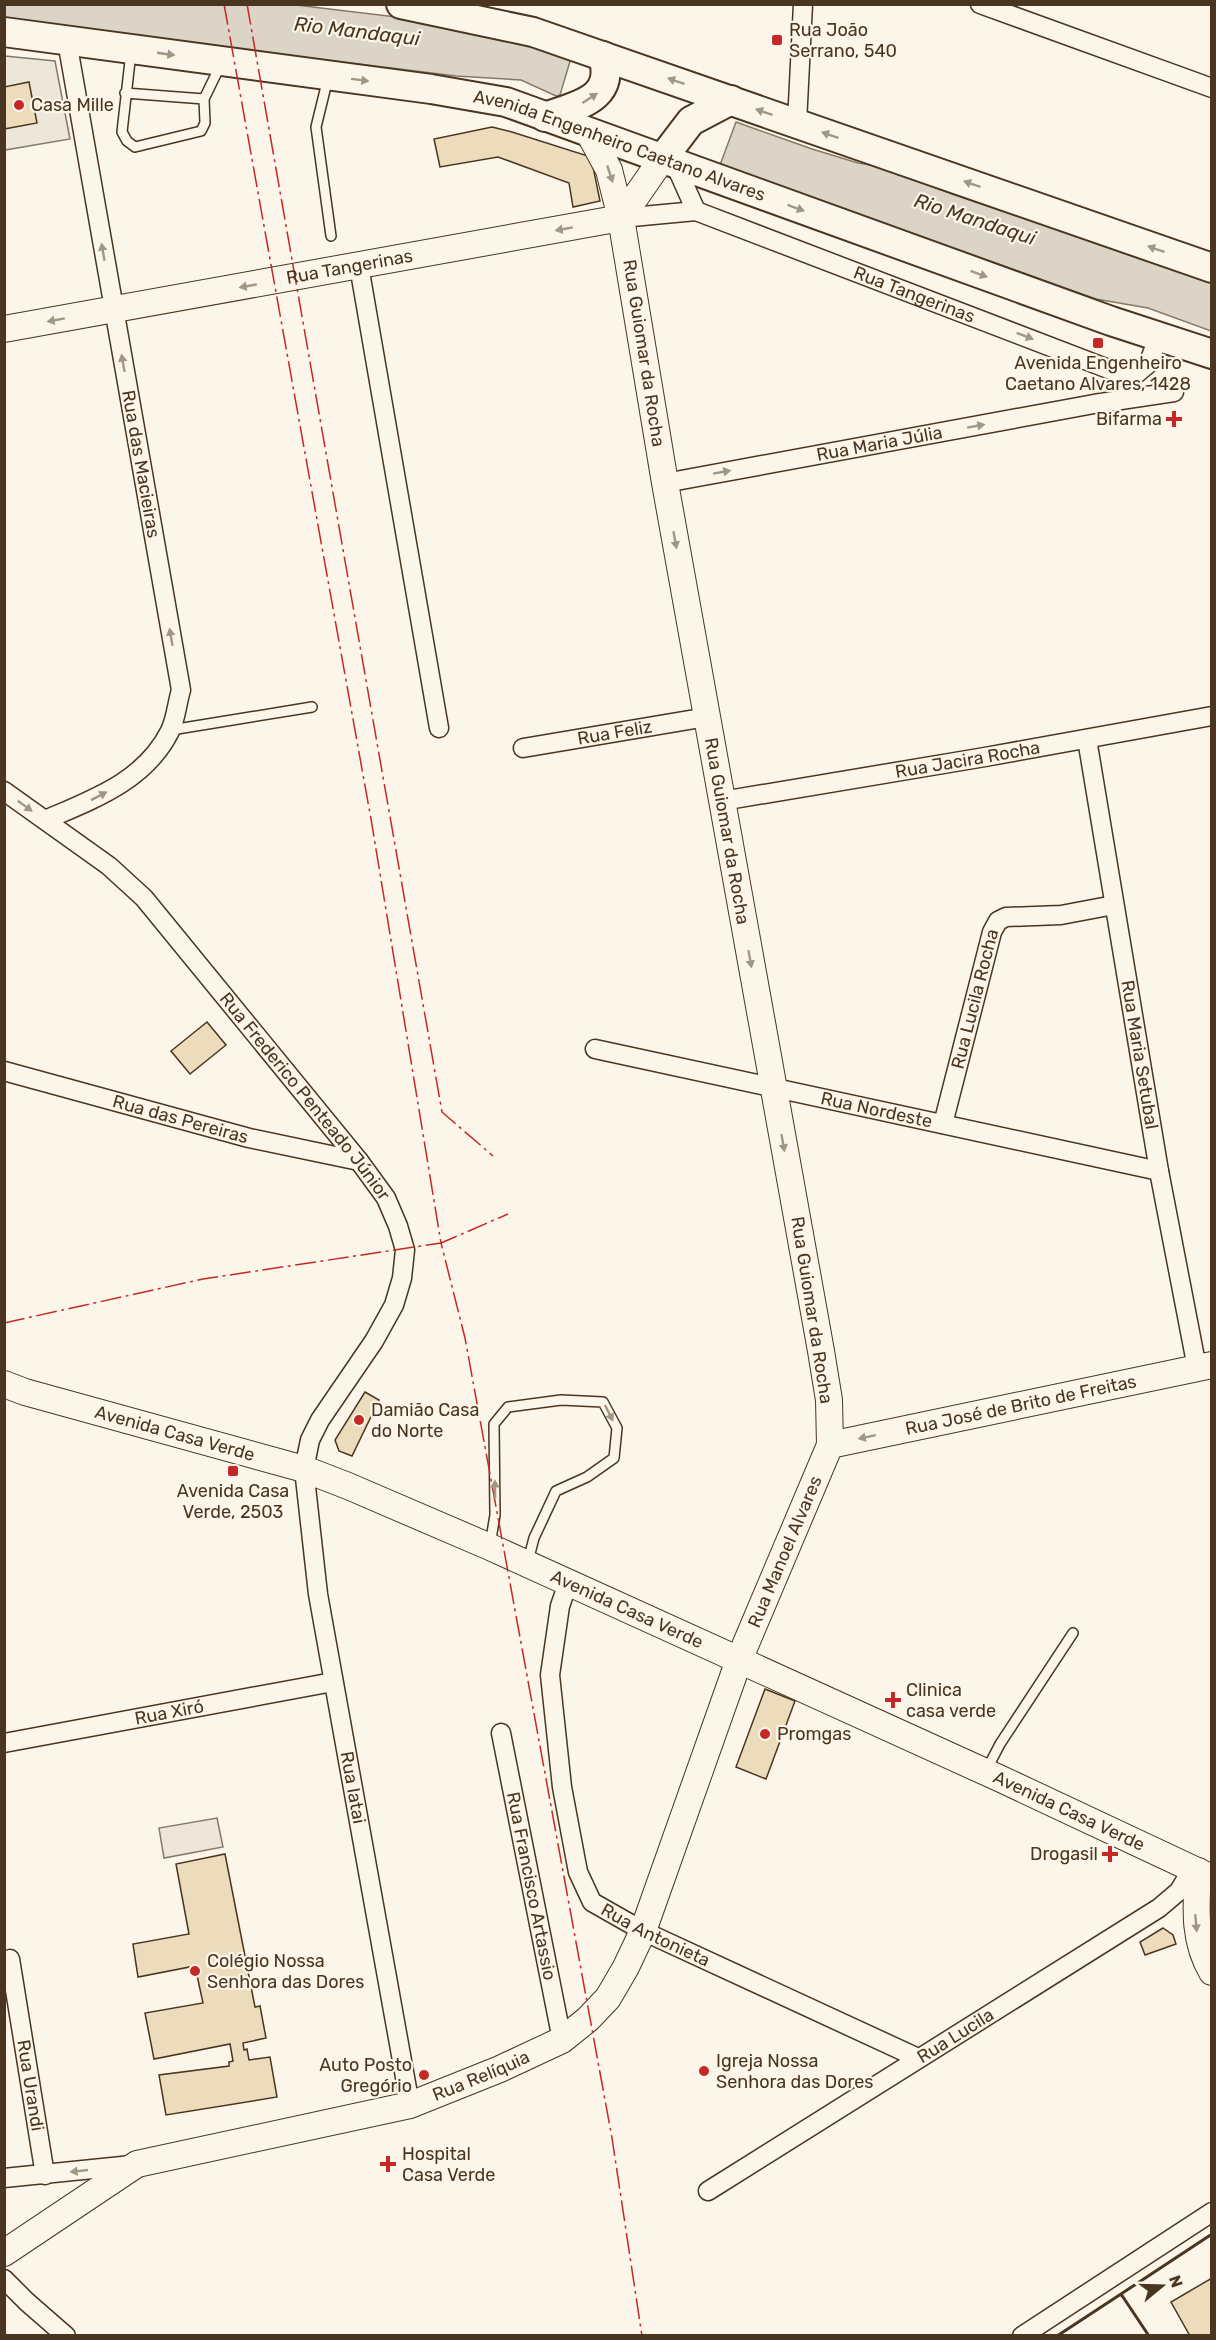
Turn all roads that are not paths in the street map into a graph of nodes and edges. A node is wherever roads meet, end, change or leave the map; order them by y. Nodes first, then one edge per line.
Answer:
1 (401, 4) edge
2 (488, 4) edge
3 (803, 4) edge
4 (980, 4) edge
5 (4, 32) edge
6 (533, 32) junction
7 (67, 41) junction
8 (131, 50) junction
9 (603, 56) junction
10 (223, 62) junction
11 (328, 76) junction
12 (1212, 88) edge
13 (125, 93) junction
14 (204, 99) junction
15 (731, 100) junction
16 (544, 117) junction
17 (797, 123) junction
18 (589, 133) junction
19 (669, 162) junction
20 (696, 211) junction
21 (621, 218) junction
22 (331, 236) dead end
23 (359, 266) junction
24 (1212, 268) edge
25 (113, 310) junction
26 (4, 329) edge
27 (1159, 336) junction
28 (1212, 354) edge
29 (1132, 378) junction
30 (1174, 392) dead end
31 (1094, 404) junction
32 (664, 483) junction
33 (312, 707) dead end
34 (1212, 716) edge
35 (707, 717) junction
36 (438, 728) dead end
37 (171, 730) junction
38 (1087, 739) junction
39 (523, 748) dead end
40 (4, 791) edge
41 (722, 801) junction
42 (45, 820) junction
43 (1114, 905) junction
44 (595, 1049) dead end
45 (4, 1071) edge
46 (773, 1086) junction
47 (943, 1124) junction
48 (359, 1161) junction
49 (1159, 1171) junction
50 (1204, 1366) edge
51 (11, 1389) edge
52 (830, 1445) junction
53 (304, 1469) junction
54 (490, 1547) junction
55 (527, 1564) junction
56 (568, 1583) junction
57 (1073, 1633) dead end
58 (739, 1660) junction
59 (333, 1682) junction
60 (501, 1733) dead end
61 (4, 1743) edge
62 (986, 1772) junction
63 (1201, 1873) edge
64 (644, 1931) junction
65 (10, 1959) dead end
66 (1212, 1972) edge
67 (562, 2040) junction
68 (918, 2058) junction
69 (410, 2105) junction
70 (137, 2164) junction
71 (45, 2175) junction
72 (4, 2178) edge
73 (708, 2192) dead end
74 (1212, 2212) edge
75 (4, 2253) edge
76 (4, 2279) edge
77 (60, 2335) edge
78 (1022, 2336) edge

1 - 6 main road
2 - 6 main road
3 - 17 street
4 - 12 street
5 - 7 main road, Avenida Engenheiro Caetano Alvares
6 - 9 main road
7 - 8 main road, Avenida Engenheiro Caetano Alvares
25 -> 7 street, Rua das Macieiras
8 -> 10 main road, Avenida Engenheiro Caetano Alvares
8 - 13 lane
15 -> 9 main road
16 -> 9 main road
10 - 11 main road, Avenida Engenheiro Caetano Alvares
10 - 14 lane
11 -> 16 main road, Avenida Engenheiro Caetano Alvares
11 - 22 lane
13 - 14 lane
13 - 14 lane
17 -> 15 main road
15 - 19 main road
16 - 18 main road, Avenida Engenheiro Caetano Alvares
24 -> 17 main road
18 - 19 main road, Avenida Engenheiro Caetano Alvares
18 -> 21 street, Rua Guiomar da Rocha
19 - 20 street
19 - 21 street
19 -> 27 main road, Avenida Engenheiro Caetano Alvares
20 - 21 street, Rua Tangerinas
20 -> 29 street, Rua Tangerinas
21 -> 23 street, Rua Tangerinas
21 - 32 street, Rua Guiomar da Rocha
23 -> 25 street, Rua Tangerinas
23 - 36 street
25 -> 26 street, Rua Tangerinas
37 -> 25 street, Rua das Macieiras
27 - 28 main road, Avenida Engenheiro Caetano Alvares
27 - 29 street, Rua Maria Júlia
29 - 31 street, Rua Maria Júlia
30 - 31 street, Rua Maria Júlia
32 -> 31 street, Rua Maria Júlia
32 -> 35 street, Rua Guiomar da Rocha
33 - 37 lane
34 - 38 street, Rua Jacira Rocha
35 - 39 street, Rua Feliz
35 - 41 street, Rua Guiomar da Rocha
42 -> 37 street, Rua das Macieiras
38 - 41 street, Rua Jacira Rocha
38 - 43 street, Rua Maria Setubal
40 -> 42 street, Rua Frederico Penteado Júnior
41 -> 46 street, Rua Guiomar da Rocha
42 - 48 street, Rua Frederico Penteado Júnior
43 - 47 street, Rua Lucila Rocha
43 - 49 street, Rua Maria Setubal
44 - 46 street, Rua Nordeste
45 - 48 street, Rua das Pereiras
46 - 47 street, Rua Nordeste
46 -> 52 street, Rua Guiomar da Rocha
47 - 49 street, Rua Nordeste
48 - 53 street, Rua Frederico Penteado Júnior
49 - 50 street, Rua Maria Setubal
50 -> 52 street, Rua José de Brito de Freitas
51 - 53 street, Avenida Casa Verde
52 - 58 street, Rua Manoel Alvares
53 - 54 street, Avenida Casa Verde
53 - 59 street, Rua Iatai
54 - 55 street, Avenida Casa Verde
54 -> 55 lane
55 - 56 street, Avenida Casa Verde
56 - 58 street, Avenida Casa Verde
56 - 64 street, Rua Antonieta
57 - 62 lane
58 - 62 street, Avenida Casa Verde
58 - 64 street, Rua Relíquia
59 - 61 street, Rua Xiró
59 - 69 street, Rua Iatai
60 - 67 street, Rua Francisco Artassio
62 - 63 street, Avenida Casa Verde
63 -> 66 street
63 - 68 street, Rua Lucila
64 - 67 street, Rua Relíquia
64 - 68 street, Rua Antonieta
65 - 71 street, Rua Urandi
67 - 69 street, Rua Relíquia
68 - 73 street, Rua Lucila
69 - 70 street, Rua Relíquia
70 -> 71 street
70 - 75 street, Rua Relíquia
71 - 72 street
74 - 78 street
76 - 77 street

